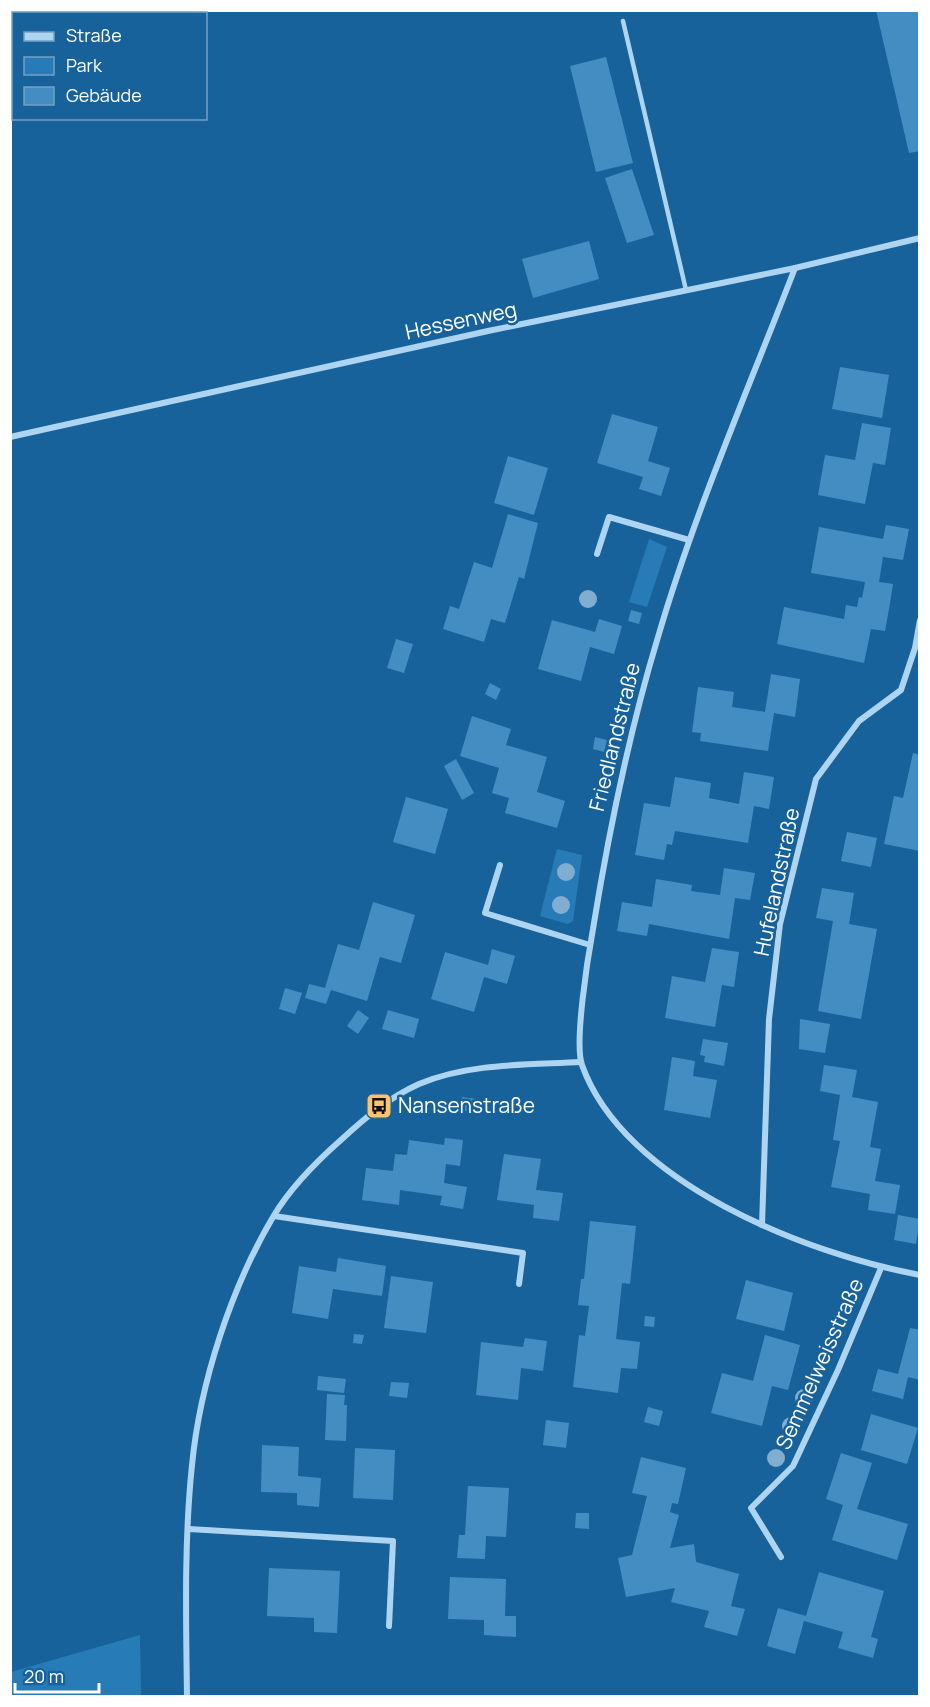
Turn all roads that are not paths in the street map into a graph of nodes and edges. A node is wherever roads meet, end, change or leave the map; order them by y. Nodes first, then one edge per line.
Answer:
1 (623, 21) dead end
2 (920, 238) edge
3 (795, 268) junction
4 (686, 291) junction
5 (10, 437) edge
6 (689, 540) junction
7 (597, 554) dead end
8 (920, 620) edge
9 (501, 865) dead end
10 (590, 945) junction
11 (581, 1062) junction
12 (274, 1215) junction
13 (762, 1225) junction
14 (880, 1268) junction
15 (920, 1275) edge
16 (519, 1284) dead end
17 (189, 1529) junction
18 (781, 1557) dead end
19 (389, 1626) dead end
20 (187, 1696) edge

1 - 4 lane
2 - 3 street, Hessenweg
3 - 4 street, Hessenweg
3 - 6 street, Friedlandstraße
4 - 5 street, Hessenweg
6 - 7 street
6 - 10 street, Friedlandstraße
8 - 13 street, Hufelandstraße
9 - 10 street
10 - 11 street, Friedlandstraße
11 - 12 street
11 - 13 street, Friedlandstraße
12 - 16 street
12 - 17 street
13 - 14 street, Friedlandstraße
14 - 15 street, Friedlandstraße
14 - 18 street, Semmelweisstraße
17 - 19 street
17 - 20 street

